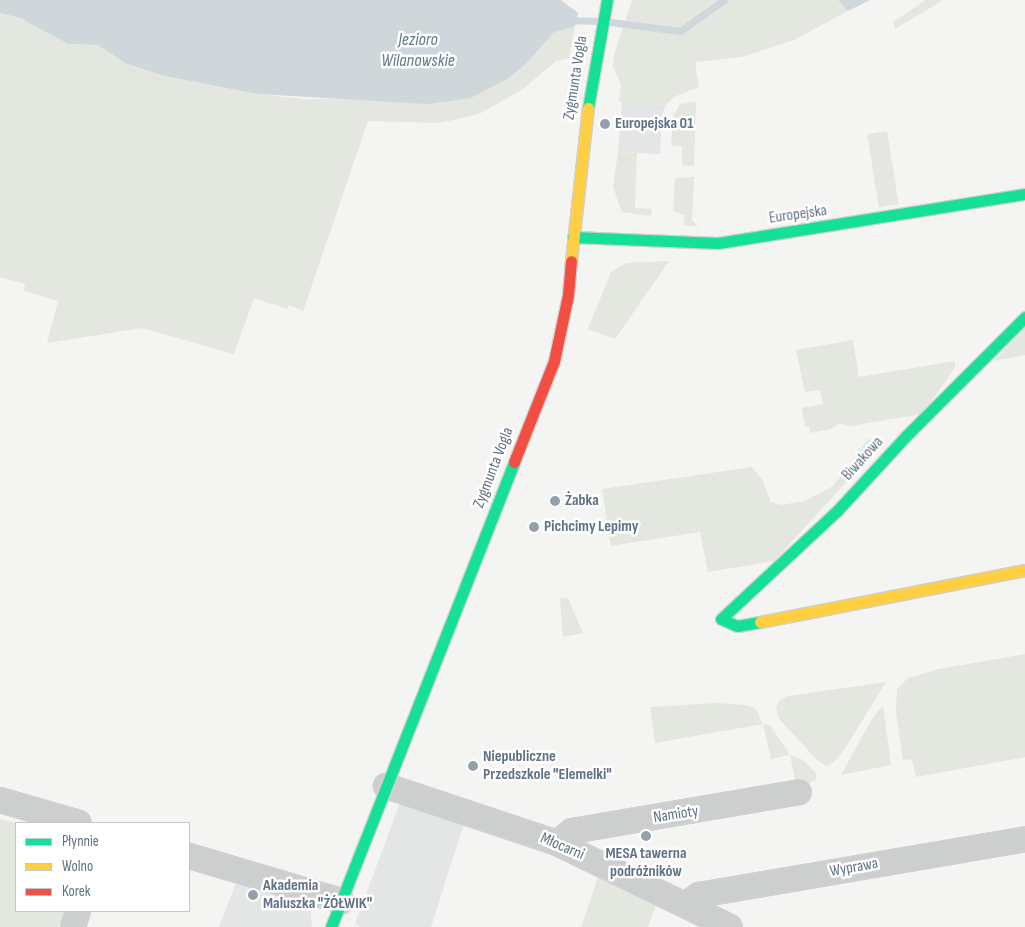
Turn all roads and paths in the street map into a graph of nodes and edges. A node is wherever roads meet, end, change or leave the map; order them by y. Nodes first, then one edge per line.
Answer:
1 (607, 0) edge
2 (1025, 194) edge
3 (573, 236) junction
4 (1025, 317) edge
5 (1025, 570) edge
6 (386, 786) junction
7 (799, 792) dead end
8 (0, 800) edge
9 (76, 822) edge
10 (1025, 839) edge
11 (557, 843) junction
12 (190, 856) edge
13 (686, 904) junction
14 (78, 912) edge
15 (339, 919) edge
16 (73, 927) edge
17 (730, 927) edge

1 - 3 street, Zygmunta Vogla
2 - 3 street, Europejska
3 - 6 street, Zygmunta Vogla
4 - 5 street, Biwakowa
6 - 11 street, Młocarni
6 - 15 street, Zygmunta Vogla
7 - 11 street, Namioty
8 - 9 street
10 - 13 street, Wyprawa
11 - 13 street, Młocarni
12 - 15 street
13 - 17 street, Młocarni
14 - 16 street

